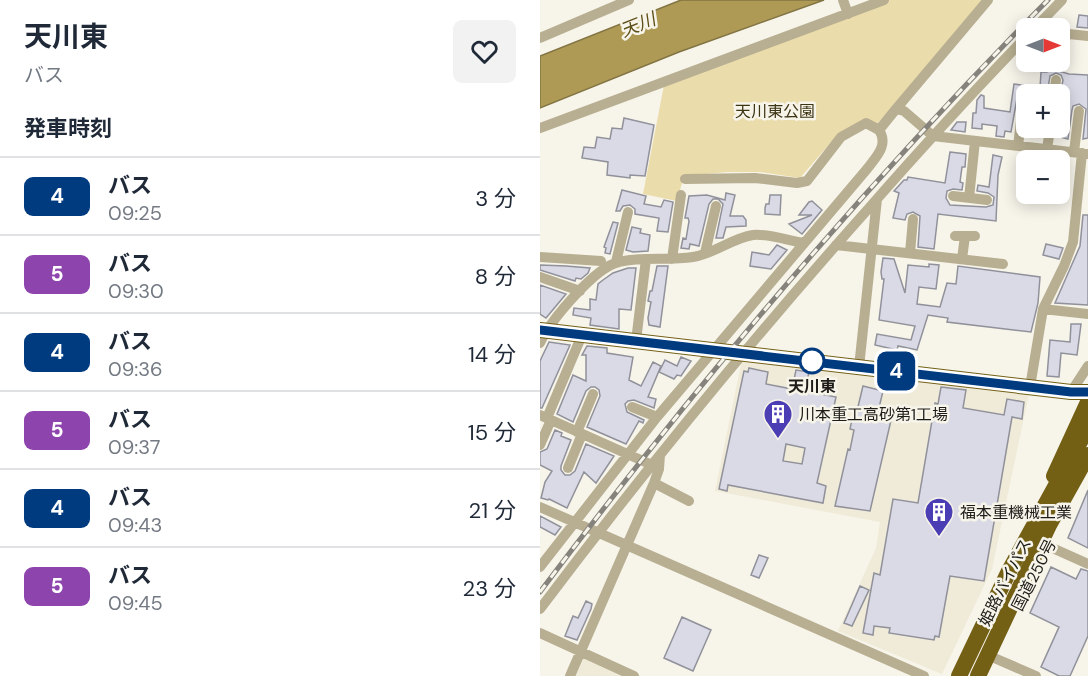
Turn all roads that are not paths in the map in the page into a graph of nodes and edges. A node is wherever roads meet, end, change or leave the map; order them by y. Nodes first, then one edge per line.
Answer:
1 (629, 0) edge
2 (843, 0) edge
3 (884, 0) edge
4 (988, 0) edge
5 (1062, 0) edge
6 (848, 14) junction
7 (1045, 18) edge
8 (1070, 34) edge
9 (1088, 36) edge
10 (540, 38) edge
11 (1016, 48) edge
12 (1056, 80) dead end
13 (1055, 84) edge
14 (896, 109) junction
15 (1078, 111) dead end
16 (540, 128) edge
17 (879, 130) junction
18 (933, 136) junction
19 (1019, 138) edge
20 (1049, 138) edge
21 (975, 141) junction
22 (1018, 146) junction
23 (1047, 150) joint
24 (1081, 153) edge
25 (685, 179) dead end
26 (681, 195) dead end
27 (954, 196) dead end
28 (969, 198) junction
29 (877, 199) junction
30 (987, 200) dead end
31 (716, 206) dead end
32 (628, 212) dead end
33 (913, 219) dead end
34 (965, 236) dead end
35 (804, 243) junction
36 (836, 245) junction
37 (873, 248) junction
38 (705, 253) junction
39 (910, 253) junction
40 (540, 257) edge
41 (646, 259) junction
42 (672, 259) junction
43 (963, 259) junction
44 (601, 261) dead end
45 (616, 262) junction
46 (1003, 264) dead end
47 (540, 277) edge
48 (580, 291) junction
49 (1043, 309) junction
50 (1088, 314) edge
51 (542, 335) edge
52 (582, 335) junction
53 (636, 341) junction
54 (713, 349) junction
55 (743, 352) junction
56 (1088, 366) edge
57 (859, 367) junction
58 (1030, 387) junction
59 (1080, 392) edge
60 (593, 394) dead end
61 (1088, 402) edge
62 (632, 407) dead end
63 (657, 417) junction
64 (546, 418) edge
65 (1088, 427) edge
66 (580, 433) junction
67 (540, 446) edge
68 (627, 453) junction
69 (660, 455) junction
70 (1088, 455) edge
71 (652, 465) junction
72 (568, 468) dead end
73 (1088, 475) edge
74 (654, 483) junction
75 (689, 501) dead end
76 (540, 507) edge
77 (575, 522) junction
78 (597, 533) junction
79 (627, 546) junction
80 (1048, 546) junction
81 (1088, 564) edge
82 (540, 567) edge
83 (540, 609) edge
84 (540, 633) edge
85 (580, 652) junction
86 (992, 657) junction
87 (570, 676) edge
88 (634, 676) edge
89 (924, 676) edge
90 (959, 676) edge
91 (964, 676) edge
92 (978, 676) edge
93 (983, 676) edge
94 (1036, 676) edge

1 - 10 street
2 - 6 street
3 - 6 street
4 - 14 street
5 - 7 street
6 - 16 street
8 - 9 street
11 - 18 street
12 - 13 street
14 - 17 street
14 - 18 street
15 - 24 street
17 - 25 street
17 - 35 street
18 - 21 street
18 - 29 street
19 - 22 street
20 - 23 street
21 - 22 street
21 - 28 street
22 - 23 street
24 - 49 street
26 - 42 street
27 - 28 street
28 - 30 street
29 - 36 street
29 - 37 street
31 - 38 street
32 - 45 street
33 - 39 street
34 - 43 street
35 - 38 street
35 - 54 street
36 - 37 street
36 - 55 street
37 - 39 street
37 - 57 street
38 - 42 street
39 - 43 street
40 - 44 street
41 - 42 street
41 - 45 street
41 - 53 street
43 - 46 street
45 - 48 street
47 - 48 street
48 - 51 street
49 - 50 street
49 - 58 street
51 - 52 highway
52 - 53 highway
52 - 64 street
53 - 54 highway
54 - 55 highway
54 - 63 street
55 - 57 highway
55 - 69 street
56 - 59 street
57 - 58 highway
58 - 59 highway
60 - 66 street
61 - 91 highway, 国道250号
62 - 63 street
63 - 68 street
64 - 66 street
64 - 67 street
65 - 90 highway, 姫路バイパス, bridge
66 - 68 street
66 - 72 street
68 - 71 street
68 - 77 street
69 - 71 street
69 - 74 street
70 - 92 highway, 姫路バイパス
71 - 78 street
73 - 80 highway, 国道250号
74 - 75 street
74 - 79 street
76 - 77 street
77 - 78 street
77 - 82 street
78 - 79 street
78 - 83 street
79 - 85 street
79 - 89 street
80 - 81 street
80 - 86 highway, 国道250号
84 - 85 street
85 - 87 street
85 - 88 street
86 - 93 highway, 国道250号
86 - 94 street

